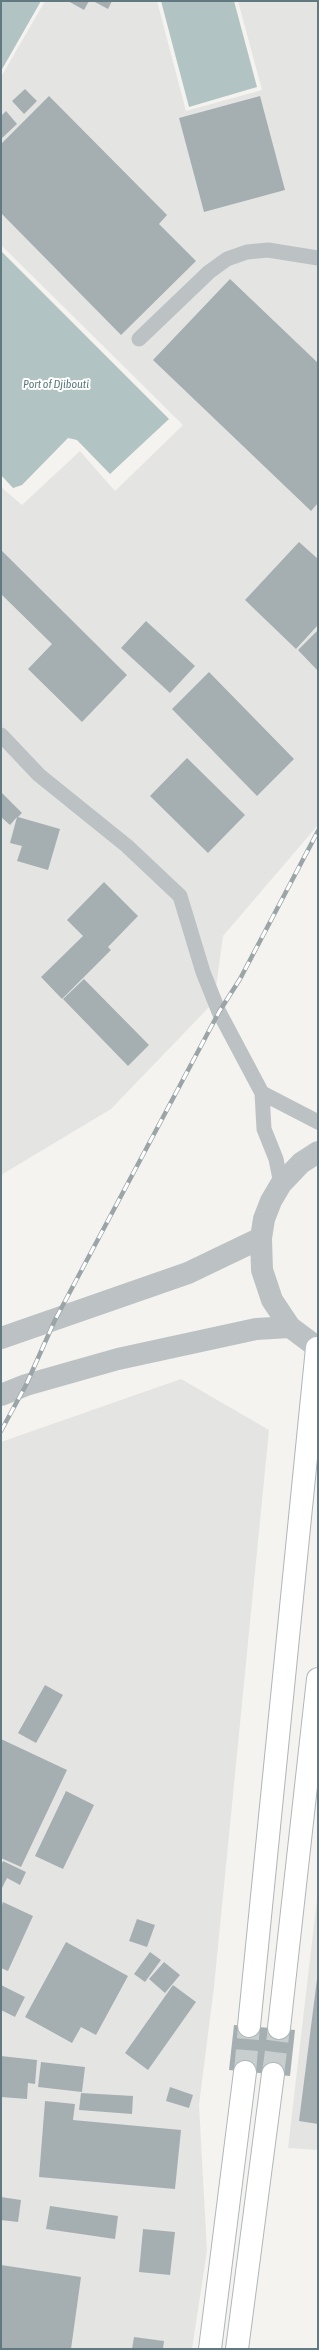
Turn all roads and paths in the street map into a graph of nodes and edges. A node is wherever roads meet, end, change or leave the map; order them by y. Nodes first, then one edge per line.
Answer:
1 (318, 258) edge
2 (139, 339) dead end
3 (1, 735) edge
4 (262, 1093) junction
5 (318, 1122) edge
6 (318, 1152) edge
7 (281, 1184) junction
8 (261, 1238) junction
9 (290, 1327) junction
10 (1, 1338) edge
11 (317, 1348) edge
12 (1, 1395) edge
13 (318, 1680) edge
14 (249, 2026) tunnel mouth
15 (279, 2028) tunnel mouth
16 (245, 2072) tunnel mouth
17 (273, 2074) tunnel mouth
18 (210, 2347) edge
19 (237, 2349) edge

1 - 2 lane
3 - 4 lane
4 - 5 lane
4 - 7 lane
6 - 7 street
7 - 8 street
8 - 9 street
8 - 10 street
9 - 11 street
9 - 12 street
11 - 14 main road
13 - 15 main road
16 - 18 main road
17 - 19 main road
18 - 19 main road

